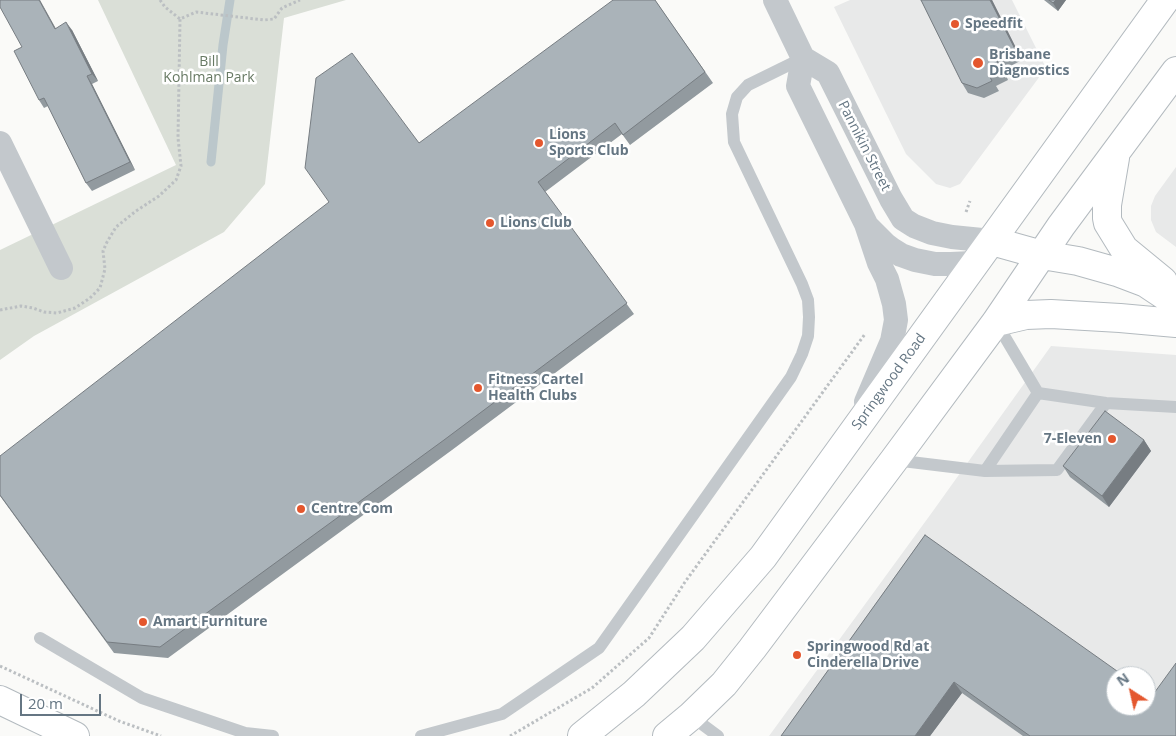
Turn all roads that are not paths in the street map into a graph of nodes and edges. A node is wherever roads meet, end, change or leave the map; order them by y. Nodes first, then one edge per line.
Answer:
1 (775, 0) edge
2 (1165, 0) edge
3 (802, 58) junction
4 (1176, 71) edge
5 (0, 143) edge
6 (1116, 152) junction
7 (866, 224) junction
8 (984, 252) junction
9 (1042, 255) junction
10 (61, 268) dead end
11 (1176, 292) edge
12 (1176, 302) edge
13 (996, 322) junction
14 (1176, 323) edge
15 (1038, 393) junction
16 (1106, 404) junction
17 (1176, 407) edge
18 (855, 428) junction
19 (894, 460) junction
20 (985, 471) junction
21 (40, 638) dead end
22 (0, 700) edge
23 (691, 716) junction
24 (75, 736) edge
25 (273, 736) edge
26 (421, 736) edge
27 (582, 736) edge
28 (667, 736) edge
29 (718, 736) edge

1 - 3 street
2 - 8 main road, Springwood Road
3 - 7 street
3 - 8 street, Pannikin Street
3 - 26 lane
4 - 6 main road
5 - 10 street
6 - 9 main road
6 - 11 main road
7 - 8 street
7 - 18 street
8 - 9 main road
8 - 18 main road, Springwood Road
9 - 12 main road
9 - 13 main road
13 - 14 main road
13 - 15 lane
13 - 19 main road
15 - 16 lane
15 - 20 lane
16 - 17 lane
16 - 20 lane
18 - 27 main road, Springwood Road
19 - 20 lane
19 - 23 main road
21 - 25 lane
22 - 24 main road
23 - 28 main road
23 - 29 lane

